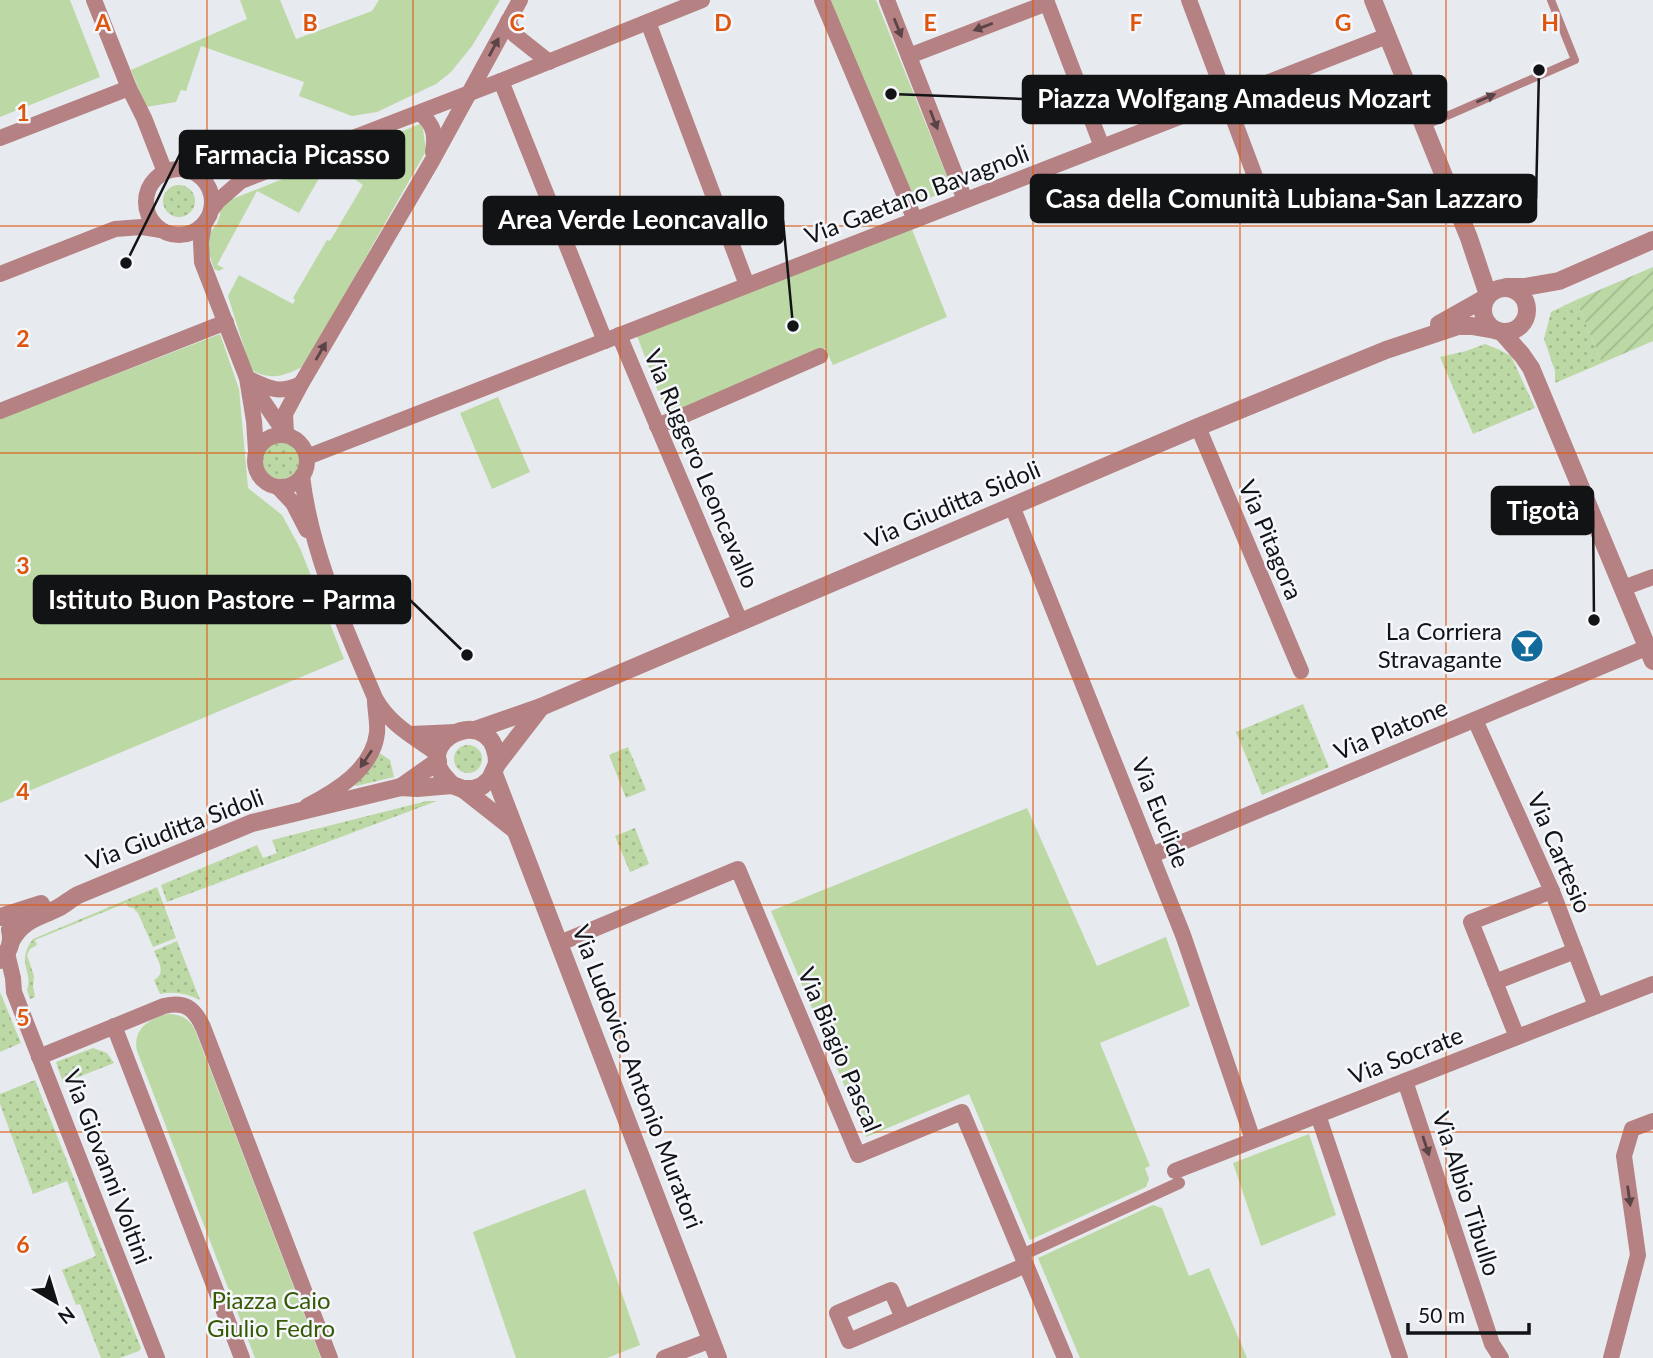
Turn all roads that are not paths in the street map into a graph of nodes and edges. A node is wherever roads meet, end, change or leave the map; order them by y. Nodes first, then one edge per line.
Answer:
1 (94, 0) edge
2 (520, 0) edge
3 (702, 0) edge
4 (822, 0) edge
5 (887, 0) edge
6 (1189, 0) edge
7 (1373, 0) edge
8 (1551, 0) edge
9 (1046, 1) edge
10 (508, 21) junction
11 (648, 22) junction
12 (1387, 36) junction
13 (909, 56) junction
14 (548, 62) junction
15 (501, 81) junction
16 (129, 88) junction
17 (468, 94) junction
18 (1227, 98) junction
19 (420, 113) junction
20 (1424, 126) junction
21 (0, 138) edge
22 (1102, 147) junction
23 (432, 161) junction
24 (165, 172) junction
25 (201, 178) junction
26 (241, 181) junction
27 (1259, 187) dead end
28 (147, 194) junction
29 (965, 200) junction
30 (208, 217) junction
31 (915, 220) junction
32 (115, 229) junction
33 (168, 233) junction
34 (1653, 240) edge
35 (202, 262) junction
36 (0, 274) edge
37 (1559, 281) junction
38 (747, 285) junction
39 (1496, 292) junction
40 (1526, 317) junction
41 (226, 322) junction
42 (1498, 331) junction
43 (612, 338) junction
44 (1386, 350) junction
45 (820, 356) dead end
46 (1531, 368) junction
47 (247, 377) junction
48 (302, 384) junction
49 (0, 411) edge
50 (657, 426) junction
51 (1198, 427) junction
52 (286, 434) junction
53 (256, 451) junction
54 (307, 457) junction
55 (302, 475) junction
56 (278, 487) junction
57 (1012, 506) junction
58 (315, 544) junction
59 (1653, 577) edge
60 (1623, 588) junction
61 (740, 621) junction
62 (1650, 654) edge
63 (1301, 671) dead end
64 (373, 694) junction
65 (541, 707) junction
66 (1475, 720) junction
67 (475, 730) junction
68 (456, 732) junction
69 (411, 734) junction
70 (438, 758) junction
71 (496, 769) junction
72 (401, 787) junction
73 (457, 787) junction
74 (288, 814) junction
75 (517, 832) junction
76 (1152, 855) junction
77 (1552, 891) junction
78 (81, 893) junction
79 (1, 917) edge
80 (560, 943) junction
81 (6, 951) edge
82 (1575, 951) junction
83 (0, 978) edge
84 (1496, 982) junction
85 (1653, 984) edge
86 (14, 992) junction
87 (1596, 1006) junction
88 (114, 1026) junction
89 (1517, 1037) junction
90 (39, 1057) junction
91 (1405, 1081) junction
92 (1318, 1115) junction
93 (1653, 1121) edge
94 (1253, 1140) junction
95 (1177, 1177) joint
96 (1024, 1260) junction
97 (903, 1318) dead end
98 (711, 1340) junction
99 (156, 1358) edge
100 (242, 1358) edge
101 (330, 1358) edge
102 (664, 1358) edge
103 (718, 1358) edge
104 (1065, 1358) edge
105 (1400, 1358) edge
106 (1501, 1358) edge
107 (1611, 1358) edge

1 - 16 street
2 - 10 street
3 - 11 street
4 - 31 street
5 -> 13 street
6 - 18 street
7 - 12 street
20 -> 8 lane
9 -> 13 street
9 - 22 street
10 - 14 street
17 -> 10 street
11 - 14 street
11 - 38 street
12 - 18 street, Via Gaetano Bavagnoli
12 - 20 street
13 -> 29 street
14 - 15 street
15 - 17 street
15 - 43 street, Via Ruggero Leoncavallo
16 - 21 street
16 - 24 street
17 - 19 street
17 - 23 street
18 - 22 street, Via Gaetano Bavagnoli
18 - 27 street
19 - 23 street
19 - 26 street
20 - 39 street
22 - 29 street, Via Gaetano Bavagnoli
48 -> 23 street
24 - 25 street
24 - 28 street
25 - 26 street
25 - 30 street
26 - 30 street
28 - 32 street
28 - 33 street
29 - 31 street, Via Gaetano Bavagnoli
30 - 33 street
30 - 35 street
31 - 38 street, Via Gaetano Bavagnoli
32 - 33 street
32 - 36 street
33 - 35 street
34 - 37 street, Via Giuditta Sidoli
35 - 41 street
37 - 39 street, Via Giuditta Sidoli
37 - 40 street, Via Giuditta Sidoli
38 - 43 street, Via Gaetano Bavagnoli
39 - 40 street
39 - 42 street
39 - 44 street, Via Giuditta Sidoli
40 - 42 street, Via Giuditta Sidoli
40 - 46 street
41 - 47 street
41 - 49 street
42 - 44 street, Via Giuditta Sidoli
42 - 46 street
43 - 50 street, Via Ruggero Leoncavallo
43 - 54 street, Via Gaetano Bavagnoli
44 - 51 street, Via Giuditta Sidoli
45 - 50 street
46 - 60 street
47 - 48 street
47 - 52 street
47 - 53 street
48 - 52 street
50 - 61 street, Via Ruggero Leoncavallo
51 - 57 street, Via Giuditta Sidoli
51 - 63 street, Via Pitagora
52 - 53 street
52 - 54 street
53 - 56 street
54 - 55 street
55 - 56 street
55 - 58 street
56 - 58 street
57 - 61 street, Via Giuditta Sidoli
57 - 76 street, Via Euclide
58 - 64 street
59 - 60 street
60 - 62 street
61 - 65 street, Via Giuditta Sidoli
62 - 66 street, Via Platone
64 - 69 street
64 -> 74 street, Via Giuditta Sidoli
65 - 67 street, Via Giuditta Sidoli
65 - 71 street, Via Giuditta Sidoli
66 - 76 street, Via Platone
66 - 77 street, Via Cartesio
67 - 68 street, Via Giuditta Sidoli
67 - 71 street
68 - 69 street
68 - 70 street, Via Giuditta Sidoli
69 - 70 street
70 - 72 street, Via Giuditta Sidoli
70 - 73 street
71 - 73 street, Via Giuditta Sidoli
71 - 75 street, Via Ludovico Antonio Muratori
72 - 73 street, Via Giuditta Sidoli
72 - 74 street, Via Giuditta Sidoli
73 - 75 street
74 - 78 street, Via Giuditta Sidoli
75 - 80 street, Via Ludovico Antonio Muratori
76 - 94 street, Via Euclide
77 - 82 street, Via Cartesio
77 - 84 street
78 - 79 street, Via Giuditta Sidoli
78 - 81 street, Via Giuditta Sidoli
79 - 81 street, Via Giuditta Sidoli
80 - 96 street, Via Biagio Pascal
80 - 98 street, Via Ludovico Antonio Muratori
81 - 86 street, Via Giovanni Voltini
82 - 84 street
82 - 87 street, Via Cartesio
83 - 86 street, Via Giovanni Voltini
84 - 89 street
85 - 87 street, Via Socrate
86 - 90 street, Via Giovanni Voltini
87 - 89 street, Via Socrate
88 - 90 street
88 - 100 street
88 - 101 street
89 - 91 street, Via Socrate
90 - 99 street, Via Giovanni Voltini
91 - 92 street, Via Socrate
91 -> 106 street, Via Albio Tibullo
92 - 94 street, Via Socrate
92 - 105 street
93 -> 107 street
94 - 95 street, Via Socrate
95 - 96 street
96 - 97 street
96 - 104 street, Via Biagio Pascal
98 - 102 street
98 - 103 street, Via Ludovico Antonio Muratori

